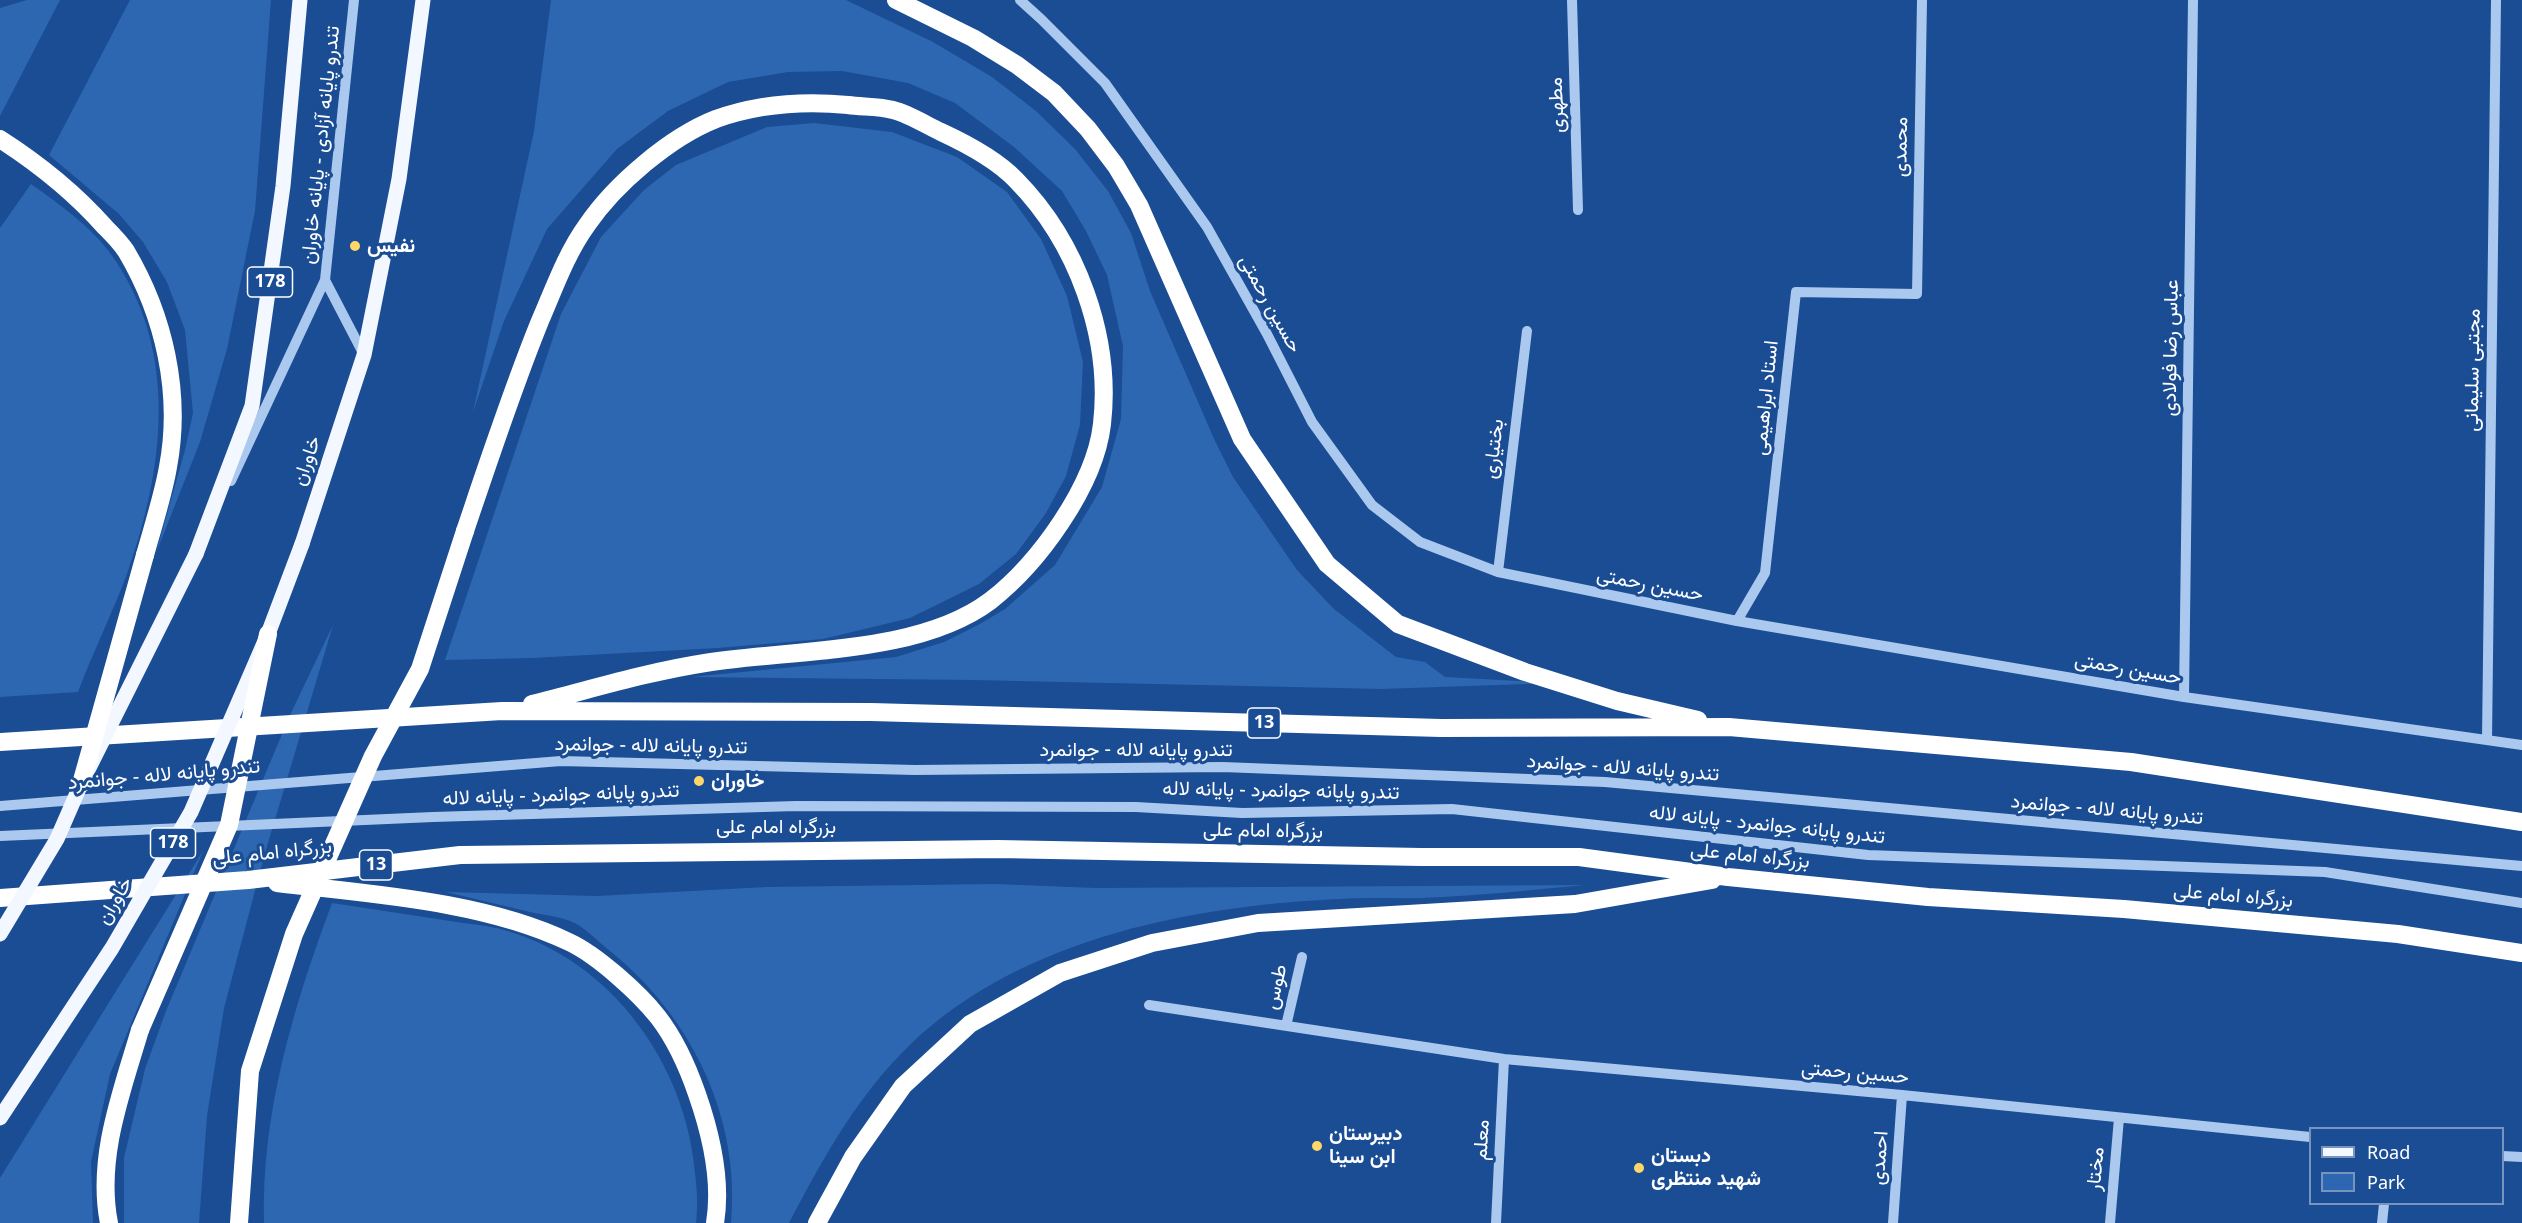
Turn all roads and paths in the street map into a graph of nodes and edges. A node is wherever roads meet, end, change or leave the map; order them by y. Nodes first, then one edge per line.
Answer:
1 (300, 0) edge
2 (354, 0) edge
3 (423, 0) edge
4 (896, 0) edge
5 (1020, 0) edge
6 (1572, 0) edge
7 (1922, 0) edge
8 (2193, 0) edge
9 (2496, 0) edge
10 (0, 139) edge
11 (1578, 210) dead end
12 (325, 280) junction
13 (1917, 294) joint
14 (1527, 331) dead end
15 (364, 356) junction
16 (196, 554) junction
17 (1498, 572) junction
18 (1737, 621) junction
19 (268, 634) junction
20 (2184, 697) junction
21 (502, 711) junction
22 (1729, 727) junction
23 (2487, 740) junction
24 (0, 742) edge
25 (2522, 745) edge
26 (81, 784) junction
27 (0, 806) edge
28 (2522, 822) edge
29 (0, 836) edge
30 (2522, 867) edge
31 (1728, 877) junction
32 (248, 880) junction
33 (0, 898) edge
34 (2522, 903) edge
35 (0, 934) edge
36 (2522, 953) edge
37 (1302, 957) dead end
38 (1149, 1005) dead end
39 (1286, 1026) junction
40 (1504, 1059) junction
41 (1902, 1095) junction
42 (0, 1118) edge
43 (2119, 1119) junction
44 (2309, 1137) edge
45 (2504, 1156) edge
46 (2522, 1157) edge
47 (2384, 1205) edge
48 (109, 1223) edge
49 (239, 1223) edge
50 (715, 1223) edge
51 (817, 1223) edge
52 (1496, 1223) edge
53 (1893, 1223) edge
54 (2110, 1223) edge
55 (2382, 1223) edge

1 - 16 main road, 178
2 - 12 street, تندرو پایانه آزادی - پایانه خاوران
3 - 15 main road, خاوران / 178
4 - 22 highway
5 - 17 street, حسین رحمتی
6 - 11 street, مطهری
7 - 13 street, محمدی
8 - 20 street, عباس رضا فولادی
9 - 23 street, مجتبی سلیمانی
10 - 26 highway, bridge
12 - 15 street
12 - 16 street, تندرو پایانه آزادی - پایانه خاوران
13 - 18 street, استاد ابراهیمی
14 - 17 street, بختیاری
15 - 19 main road, خاوران / 178, bridge
16 - 26 main road, 178, bridge
17 - 18 street, حسین رحمتی
18 - 20 street, حسین رحمتی
19 - 42 main road, خاوران / 178, bridge
19 - 48 highway, bridge
20 - 23 street, حسین رحمتی
21 - 22 highway, 13
21 - 24 highway, 13
21 - 49 highway, bridge
22 - 28 highway, 13
23 - 25 street, حسین رحمتی
26 - 35 main road, 178, bridge
27 - 30 street, تندرو پایانه لاله - جوانمرد
29 - 34 street, تندرو پایانه جوانمرد - پایانه لاله
31 - 32 highway, بزرگراه امام علی / 13
31 - 36 highway, بزرگراه امام علی / 13
31 - 51 highway
32 - 33 highway, بزرگراه امام علی / 13
32 - 50 highway
37 - 39 street, طوس
38 - 39 street, حسین رحمتی
39 - 40 street, حسین رحمتی
40 - 41 street, حسین رحمتی
40 - 52 street, معلم
41 - 43 street, حسین رحمتی
41 - 53 street, احمدی
43 - 44 street, حسین رحمتی
43 - 54 street, مختار
45 - 46 street
47 - 55 street

